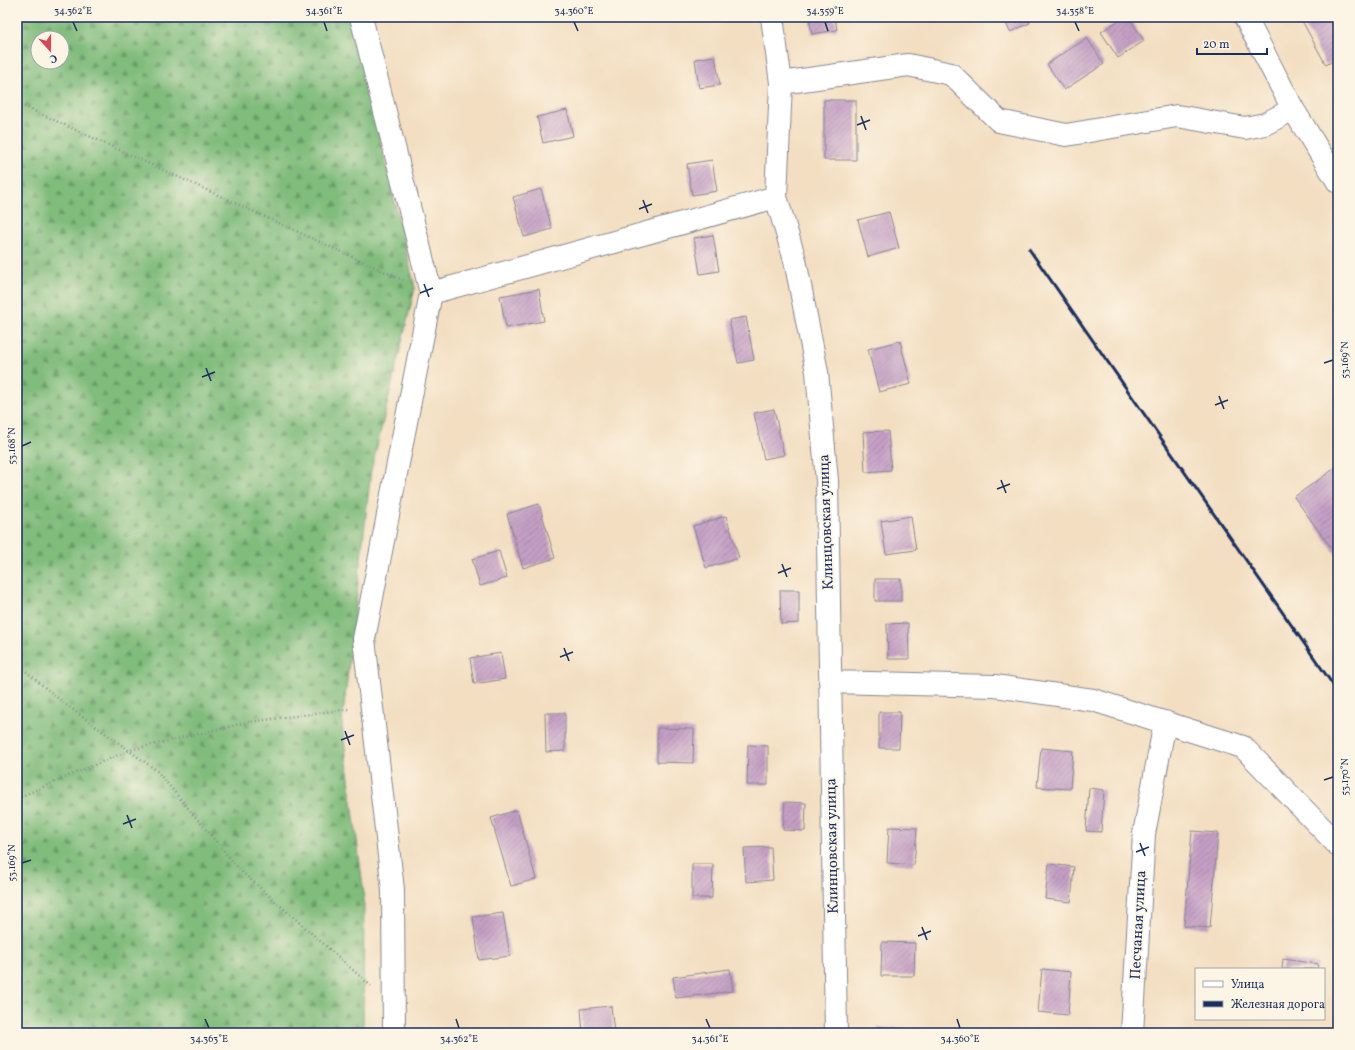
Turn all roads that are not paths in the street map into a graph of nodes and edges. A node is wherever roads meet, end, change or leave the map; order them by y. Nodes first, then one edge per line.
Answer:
1 (361, 17) edge
2 (772, 17) edge
3 (1245, 17) edge
4 (781, 83) junction
5 (1293, 109) junction
6 (1338, 182) edge
7 (776, 197) junction
8 (431, 293) junction
9 (830, 682) junction
10 (1165, 722) junction
11 (1338, 845) edge
12 (394, 1033) edge
13 (836, 1033) edge
14 (1132, 1033) edge

1 - 8 street
2 - 4 street, Клинцовская улица
3 - 5 street
4 - 5 street
4 - 7 street, Клинцовская улица
5 - 6 street
7 - 8 street
7 - 9 street, Клинцовская улица
8 - 12 street
9 - 10 street
9 - 13 street, Клинцовская улица
10 - 11 street
10 - 14 street, Песчаная улица

